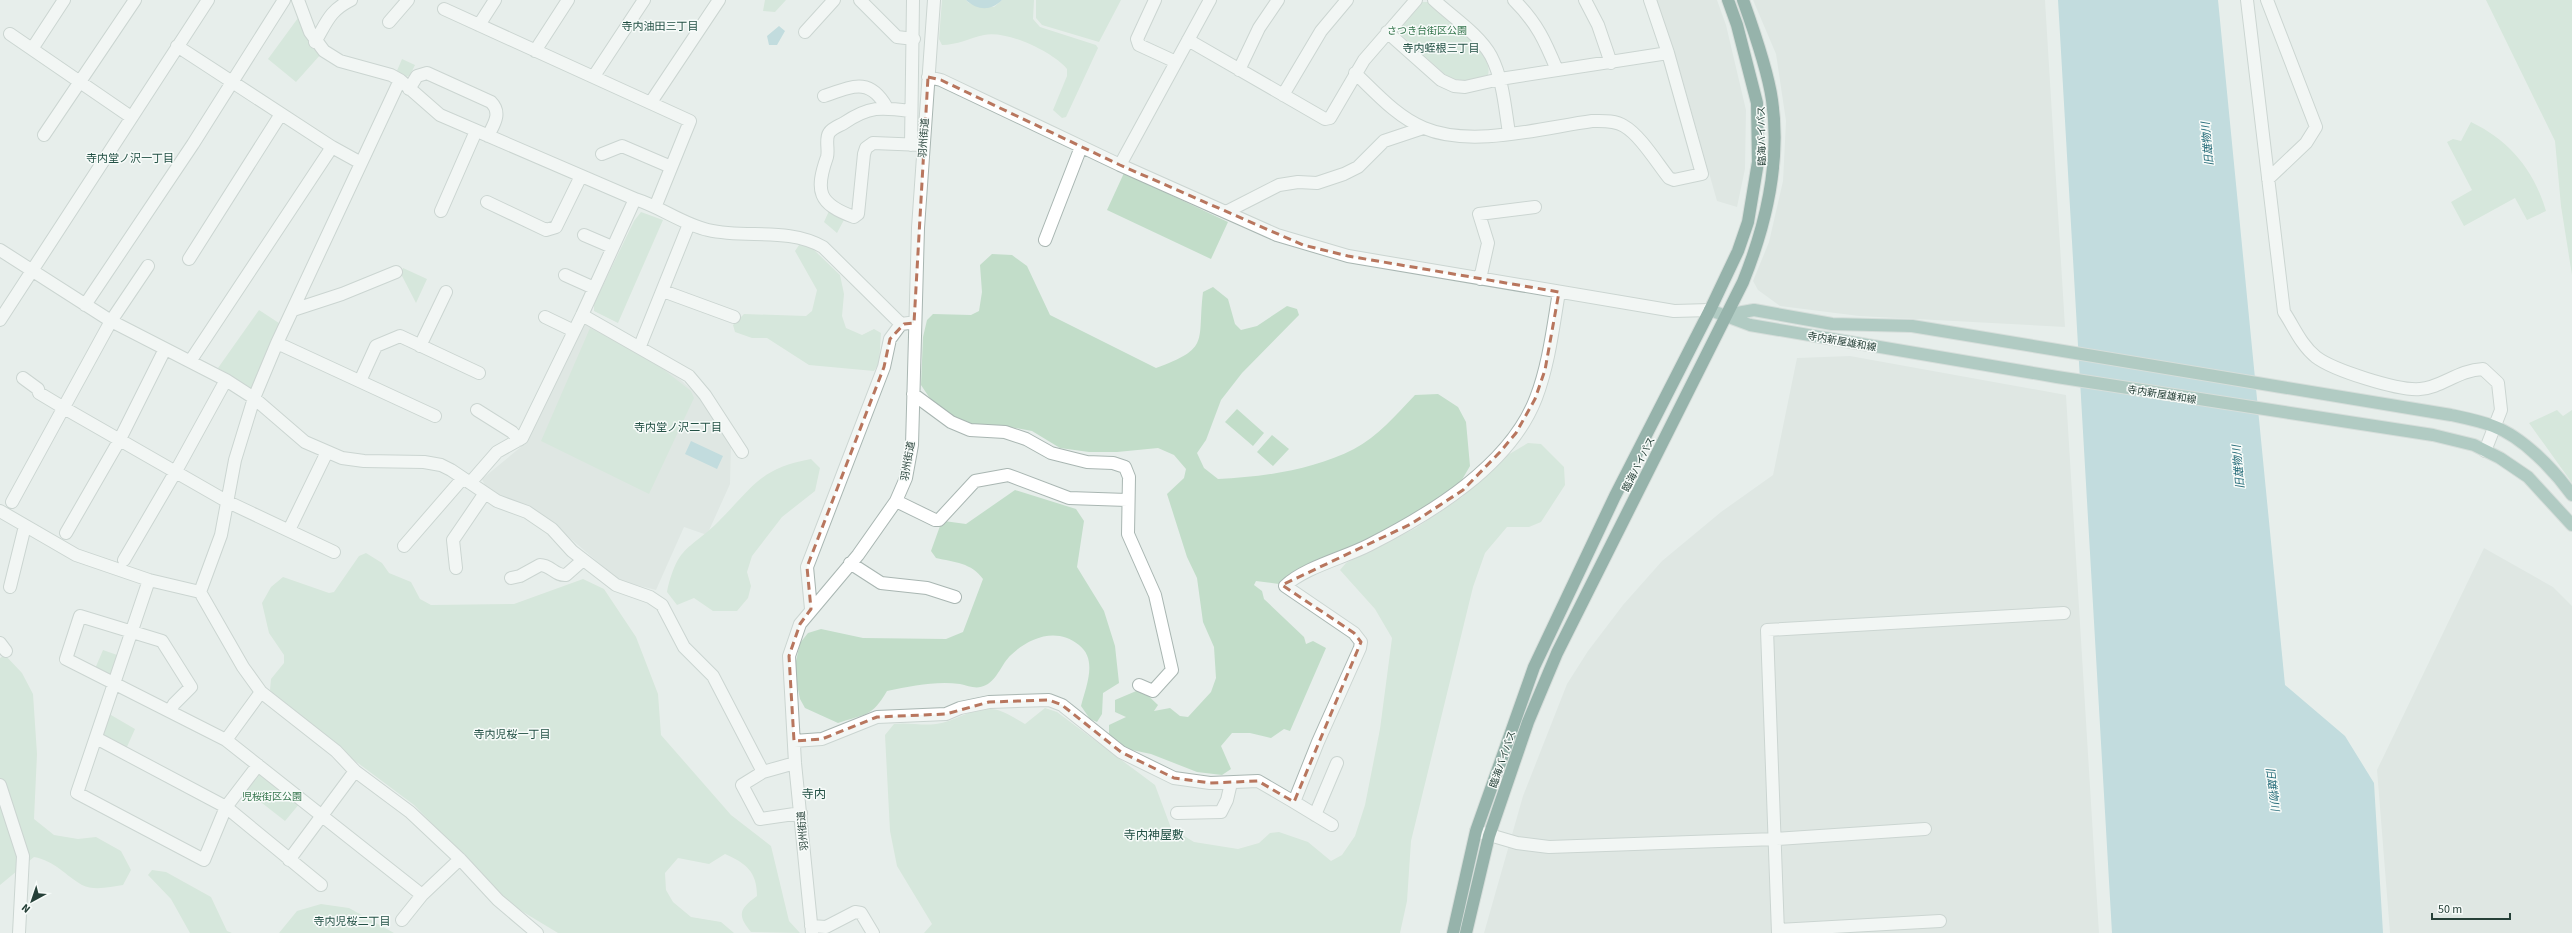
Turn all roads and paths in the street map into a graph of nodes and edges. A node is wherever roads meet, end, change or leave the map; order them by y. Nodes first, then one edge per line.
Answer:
1 (64, 0) edge
2 (135, 0) edge
3 (208, 0) edge
4 (284, 0) edge
5 (298, 0) edge
6 (351, 0) edge
7 (408, 0) edge
8 (495, 0) edge
9 (568, 0) edge
10 (644, 0) edge
11 (719, 0) edge
12 (834, 0) edge
13 (860, 0) edge
14 (914, 0) edge
15 (934, 0) edge
16 (1155, 0) edge
17 (1210, 0) edge
18 (1278, 0) edge
19 (1347, 0) edge
20 (1416, 0) edge
21 (1434, 0) edge
22 (1514, 0) edge
23 (1585, 0) edge
24 (1650, 0) edge
25 (1728, 0) edge
26 (1744, 0) edge
27 (2247, 0) edge
28 (2266, 0) edge
29 (444, 9) dead end
30 (389, 22) dead end
31 (479, 25) junction
32 (805, 32) dead end
33 (1387, 32) junction
34 (10, 34) dead end
35 (914, 39) junction
36 (1188, 40) junction
37 (315, 42) junction
38 (177, 46) junction
39 (32, 49) junction
40 (535, 51) junction
41 (1668, 53) junction
42 (1176, 62) junction
43 (1611, 63) junction
44 (1239, 70) junction
45 (1557, 70) junction
46 (1355, 73) junction
47 (594, 76) junction
48 (928, 77) junction
49 (1500, 79) junction
50 (400, 80) junction
51 (232, 81) junction
52 (80, 83) junction
53 (409, 89) junction
54 (1283, 95) junction
55 (824, 96) dead end
56 (651, 102) junction
57 (887, 108) junction
58 (910, 111) junction
59 (282, 114) junction
60 (131, 117) junction
61 (1423, 128) junction
62 (476, 131) junction
63 (1509, 133) junction
64 (44, 135) dead end
65 (488, 136) junction
66 (917, 145) junction
67 (1081, 146) junction
68 (332, 147) junction
69 (602, 154) dead end
70 (361, 163) junction
71 (1120, 165) junction
72 (671, 167) junction
73 (581, 176) junction
74 (2268, 179) junction
75 (635, 199) junction
76 (487, 202) dead end
77 (656, 205) junction
78 (1535, 207) dead end
79 (441, 210) dead end
80 (1226, 212) junction
81 (689, 224) junction
82 (584, 235) dead end
83 (1045, 240) dead end
84 (612, 248) junction
85 (0, 250) edge
86 (189, 259) dead end
87 (148, 266) dead end
88 (32, 270) junction
89 (396, 272) dead end
90 (565, 275) dead end
91 (1480, 279) junction
92 (594, 288) junction
93 (663, 291) junction
94 (446, 292) dead end
95 (1559, 292) junction
96 (86, 305) junction
97 (293, 310) junction
98 (1710, 310) junction
99 (582, 315) junction
100 (1726, 315) junction
101 (545, 317) dead end
102 (734, 317) dead end
103 (0, 320) edge
104 (111, 321) junction
105 (914, 322) junction
106 (901, 324) junction
107 (574, 331) junction
108 (277, 343) junction
109 (420, 346) junction
110 (640, 346) junction
111 (165, 348) junction
112 (190, 360) junction
113 (479, 373) dead end
114 (23, 378) dead end
115 (226, 380) junction
116 (360, 381) junction
117 (913, 394) junction
118 (254, 398) junction
119 (64, 408) junction
120 (477, 410) dead end
121 (435, 416) dead end
122 (2495, 426) junction
123 (519, 440) junction
124 (119, 441) junction
125 (2485, 451) junction
126 (327, 452) junction
127 (742, 452) dead end
128 (176, 472) junction
129 (467, 480) junction
130 (485, 493) junction
131 (2572, 495) edge
132 (1127, 500) junction
133 (896, 501) junction
134 (12, 502) dead end
135 (228, 502) junction
136 (0, 512) edge
137 (2572, 525) edge
138 (25, 526) junction
139 (289, 530) junction
140 (66, 533) dead end
141 (404, 546) dead end
142 (334, 552) dead end
143 (124, 560) dead end
144 (583, 560) junction
145 (850, 563) junction
146 (456, 568) dead end
147 (511, 578) dead end
148 (149, 580) junction
149 (10, 587) dead end
150 (200, 592) junction
151 (955, 597) dead end
152 (811, 609) junction
153 (2064, 613) dead end
154 (133, 631) junction
155 (114, 684) junction
156 (1139, 685) dead end
157 (261, 692) junction
158 (170, 711) junction
159 (96, 738) junction
160 (226, 740) junction
161 (794, 741) junction
162 (795, 763) junction
163 (1337, 763) dead end
164 (258, 765) junction
165 (355, 771) junction
166 (763, 772) junction
167 (1231, 783) junction
168 (0, 785) edge
169 (1294, 802) junction
170 (226, 807) junction
171 (801, 813) junction
172 (1177, 813) dead end
173 (322, 815) junction
174 (1315, 815) junction
175 (1332, 825) dead end
176 (1925, 829) dead end
177 (1476, 831) junction
178 (1488, 836) junction
179 (1776, 839) junction
180 (460, 859) junction
181 (289, 860) junction
182 (321, 885) dead end
183 (422, 895) junction
184 (402, 920) dead end
185 (1940, 921) dead end
186 (812, 929) edge
187 (1778, 932) edge
188 (19, 933) edge
189 (537, 933) edge
190 (873, 933) edge
191 (1453, 933) edge
192 (1466, 933) edge

1 - 39 street
2 - 52 street
3 - 38 street
4 - 51 street
5 - 37 street
6 - 37 street
7 - 30 street
8 - 31 street
9 - 40 street
10 - 47 street
11 - 56 street
12 - 32 street
13 - 35 street
14 - 35 street
15 - 48 street, 羽州街道
16 - 42 street
17 - 36 street
18 - 44 street
19 - 54 street
20 - 33 street
21 - 49 street
22 - 45 street
23 - 43 street
24 - 41 street
25 - 98 highway, 臨海バイパス
26 - 100 highway, 臨海バイパス
27 - 74 street
28 - 74 street
29 - 31 street
31 - 40 street
33 - 46 street
33 - 49 street
34 - 39 street
35 - 58 street
36 - 42 street
36 - 44 street
37 - 50 street
38 - 51 street
38 - 60 street
39 - 52 street
40 - 47 street
41 - 43 street
41 - 63 street
42 - 71 street
43 - 45 street
44 - 54 street
45 - 49 street
46 - 54 street
46 - 61 street
47 - 56 street
48 - 66 street, 羽州街道
48 - 67 street
49 - 63 street
50 - 53 street
50 - 70 street
51 - 59 street
51 - 96 street
52 - 60 street
52 - 64 street
53 - 62 street
53 - 65 street
55 - 57 street
56 - 72 street
57 - 58 street
57 - 66 street
58 - 66 street
59 - 68 street
59 - 86 street
60 - 88 street
61 - 63 street
61 - 80 street
62 - 65 street
62 - 79 street
65 - 73 street
66 - 105 street, 羽州街道
67 - 71 street
67 - 83 street
68 - 70 street
68 - 112 street
69 - 72 street
70 - 97 street
71 - 80 street
72 - 77 street
73 - 75 street
73 - 76 street
74 - 122 street
75 - 77 street
75 - 84 street
77 - 81 street
78 - 91 street
80 - 91 street
81 - 93 street
81 - 106 street
82 - 84 street
84 - 92 street
85 - 88 street
87 - 104 street
88 - 96 street
88 - 103 street
89 - 97 street
90 - 92 street
91 - 95 street
92 - 99 street
93 - 102 street
93 - 110 street
94 - 109 street
95 - 98 street
95 - 169 street
96 - 104 street
97 - 108 street
98 - 100 main road, 寺内新屋雄和線
98 - 177 highway, 臨海バイパス
99 - 107 street
99 - 110 street
100 - 122 main road, 寺内新屋雄和線
100 - 125 main road, 寺内新屋雄和線
100 - 178 highway, 臨海バイパス
101 - 107 street
104 - 111 street
104 - 119 street
105 - 106 street
105 - 117 street, 羽州街道
106 - 152 street
107 - 123 street
108 - 116 street
108 - 118 street
109 - 113 street
109 - 116 street
110 - 127 street
111 - 112 street
111 - 124 street
112 - 115 street
114 - 119 street
115 - 118 street
115 - 128 street
116 - 121 street
117 - 132 street
117 - 133 street, 羽州街道
118 - 126 street
118 - 135 street
119 - 124 street
119 - 134 street
120 - 123 street
122 - 125 street
122 - 131 main road, 寺内新屋雄和線
123 - 129 street
124 - 128 street
124 - 140 street
125 - 137 main road, 寺内新屋雄和線
126 - 129 street
126 - 139 street
128 - 135 street
128 - 143 street
129 - 130 street
129 - 141 street
130 - 144 street
130 - 146 street
132 - 133 street
132 - 156 street
133 - 145 street, 羽州街道
135 - 139 street
135 - 150 street
136 - 138 street
138 - 148 street
138 - 149 street
139 - 142 street
144 - 147 street
144 - 166 street
145 - 151 street
145 - 152 street, 羽州街道
148 - 150 street
148 - 154 street
150 - 157 street
152 - 161 street, 羽州街道
153 - 179 street
154 - 155 street
154 - 155 street
154 - 158 street
155 - 158 street
155 - 159 street
157 - 160 street
157 - 165 street
158 - 160 street
159 - 170 street
159 - 170 street
160 - 164 street
161 - 162 street, 羽州街道
161 - 167 street
162 - 166 street
162 - 171 street, 羽州街道
163 - 174 street
164 - 170 street
164 - 173 street
165 - 173 street
165 - 180 street
166 - 171 street
167 - 169 street
167 - 172 street
168 - 188 street
169 - 174 street
170 - 181 street
171 - 186 street, 羽州街道
173 - 181 street
173 - 183 street
174 - 175 street
176 - 179 street
177 - 178 street
177 - 191 highway, 臨海バイパス
178 - 179 street
178 - 192 highway, 臨海バイパス
179 - 187 street
180 - 183 street
180 - 189 street
181 - 182 street
183 - 184 street
185 - 187 street
186 - 190 street

